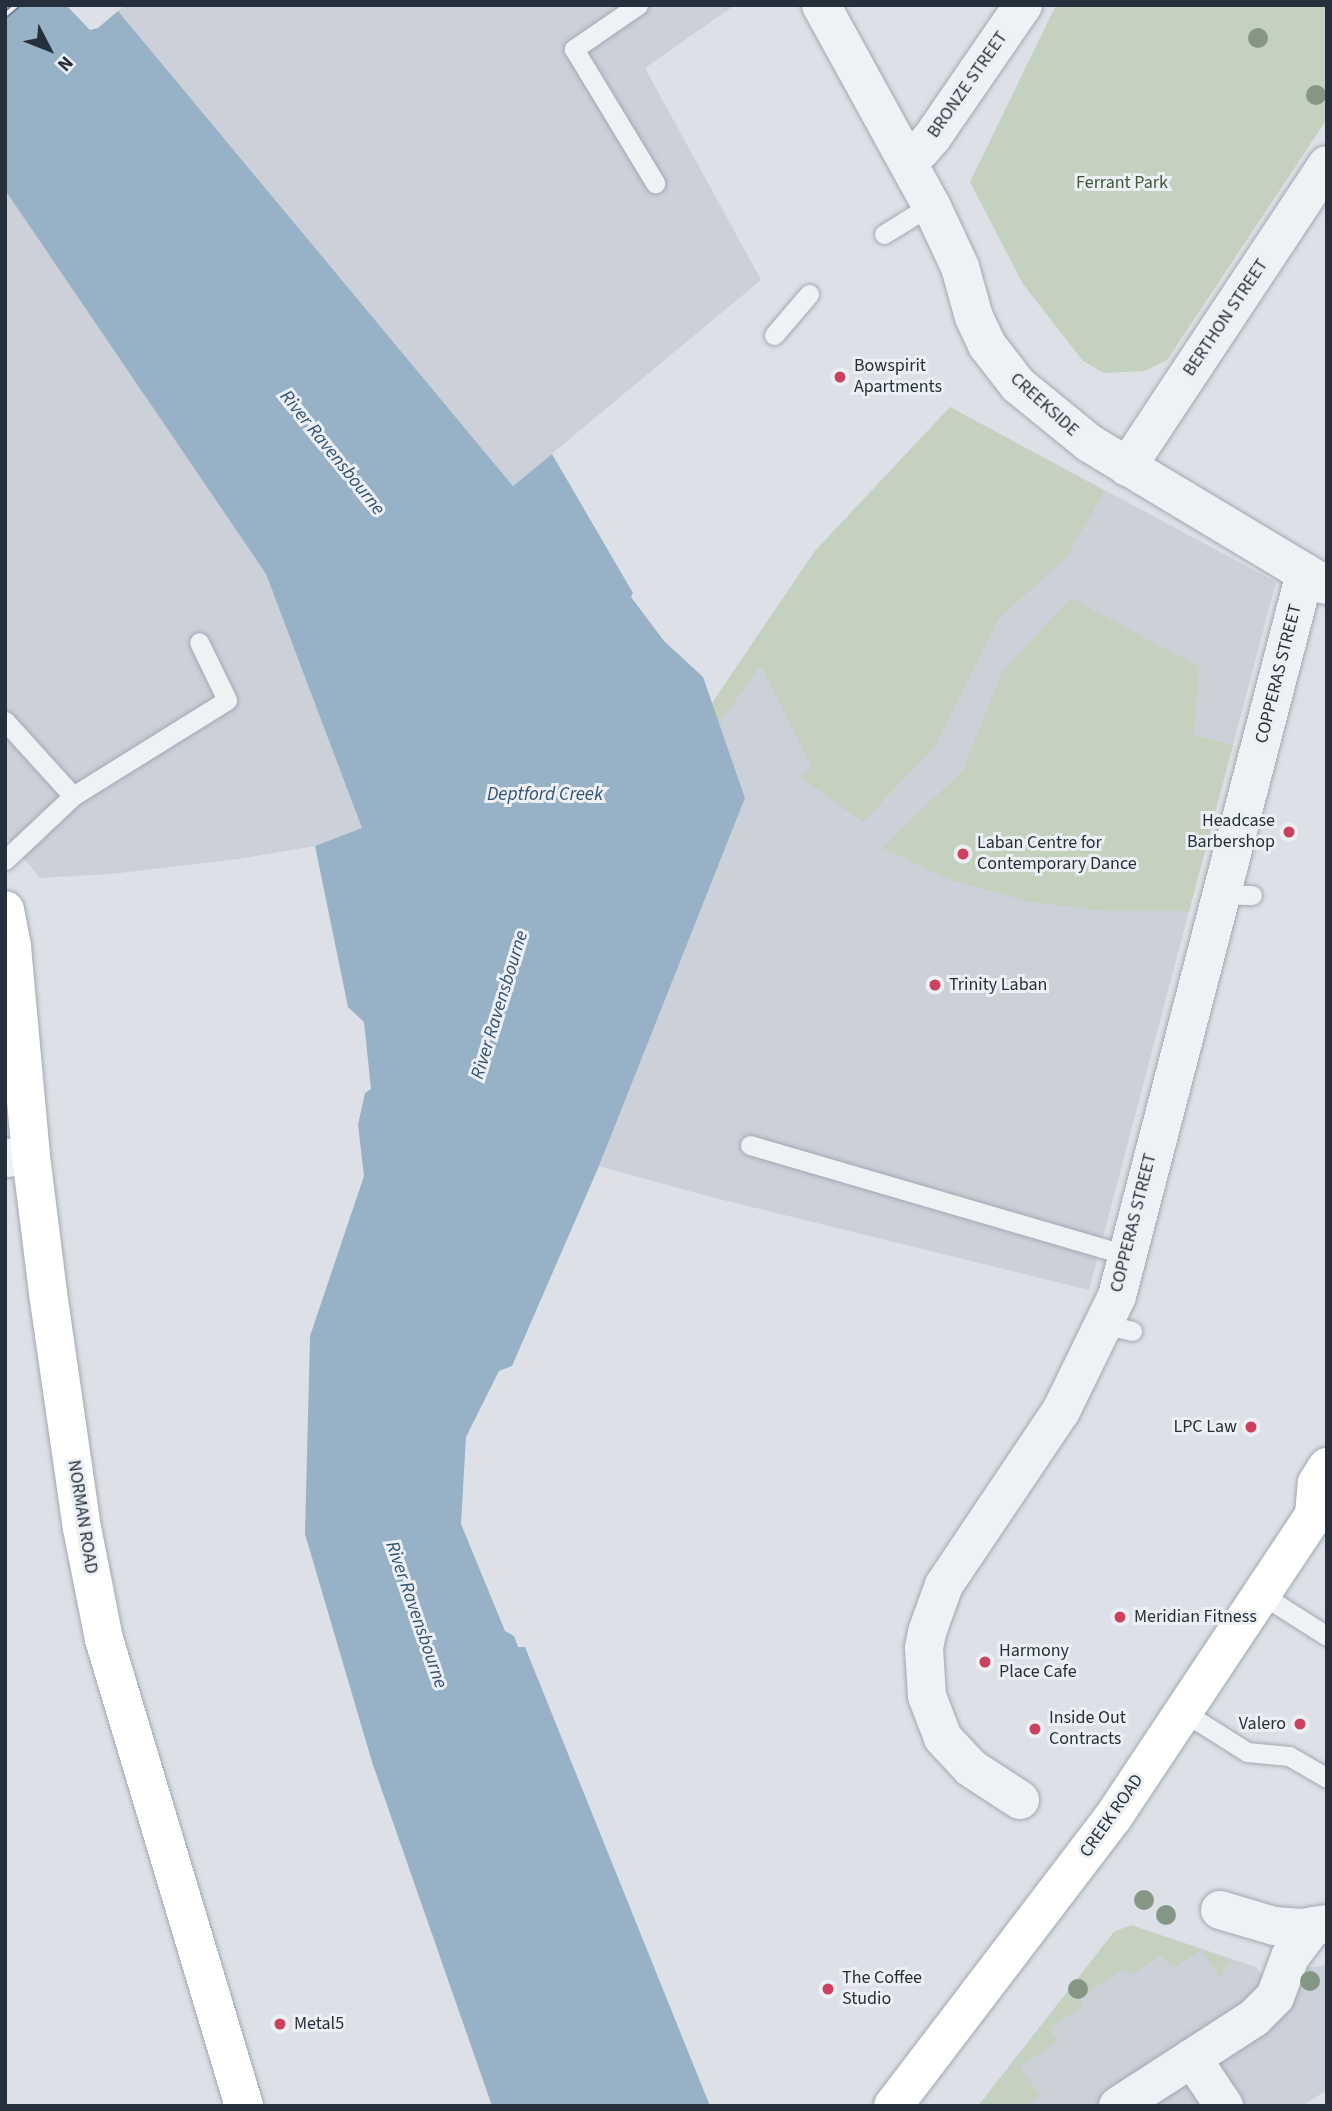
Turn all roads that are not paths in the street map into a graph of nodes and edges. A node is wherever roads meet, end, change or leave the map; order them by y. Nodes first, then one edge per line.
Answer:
1 (638, 5) edge
2 (821, 5) edge
3 (1023, 5) edge
4 (906, 158) junction
5 (1326, 168) edge
6 (655, 183) dead end
7 (931, 205) junction
8 (884, 234) dead end
9 (809, 295) dead end
10 (775, 335) dead end
11 (1127, 467) junction
12 (1316, 580) edge
13 (199, 642) dead end
14 (5, 721) edge
15 (73, 796) junction
16 (5, 860) edge
17 (5, 910) edge
18 (9, 947) edge
19 (750, 1145) dead end
20 (18, 1157) edge
21 (1126, 1255) junction
22 (1327, 1467) edge
23 (1321, 1512) edge
24 (1261, 1594) junction
25 (1327, 1636) edge
26 (1182, 1712) junction
27 (1327, 1778) edge
28 (1020, 1800) dead end
29 (1220, 1910) dead end
30 (1320, 1925) edge
31 (1192, 2058) junction
32 (1126, 2104) edge
33 (244, 2106) edge
34 (893, 2106) edge
35 (1224, 2106) edge

1 - 6 lane
2 - 4 street, CREEKSIDE
3 - 4 street, BRONZE STREET
4 - 7 street, CREEKSIDE
5 - 11 street, BERTHON STREET
7 - 8 lane
7 - 11 street, CREEKSIDE
9 - 10 lane
11 - 12 street, CREEKSIDE
12 - 21 street, COPPERAS STREET
13 - 15 lane
14 - 15 lane
15 - 16 lane
17 - 18 main road, NORMAN ROAD
18 - 20 main road, NORMAN ROAD
19 - 21 lane
20 - 33 main road, NORMAN ROAD
21 - 28 street, COPPERAS STREET
22 - 23 main road, CREEK ROAD
23 - 24 main road, CREEK ROAD
24 - 25 lane
24 - 26 main road, CREEK ROAD
26 - 27 lane
26 - 34 main road, CREEK ROAD
29 - 30 street
30 - 31 street
31 - 32 street
31 - 35 street

